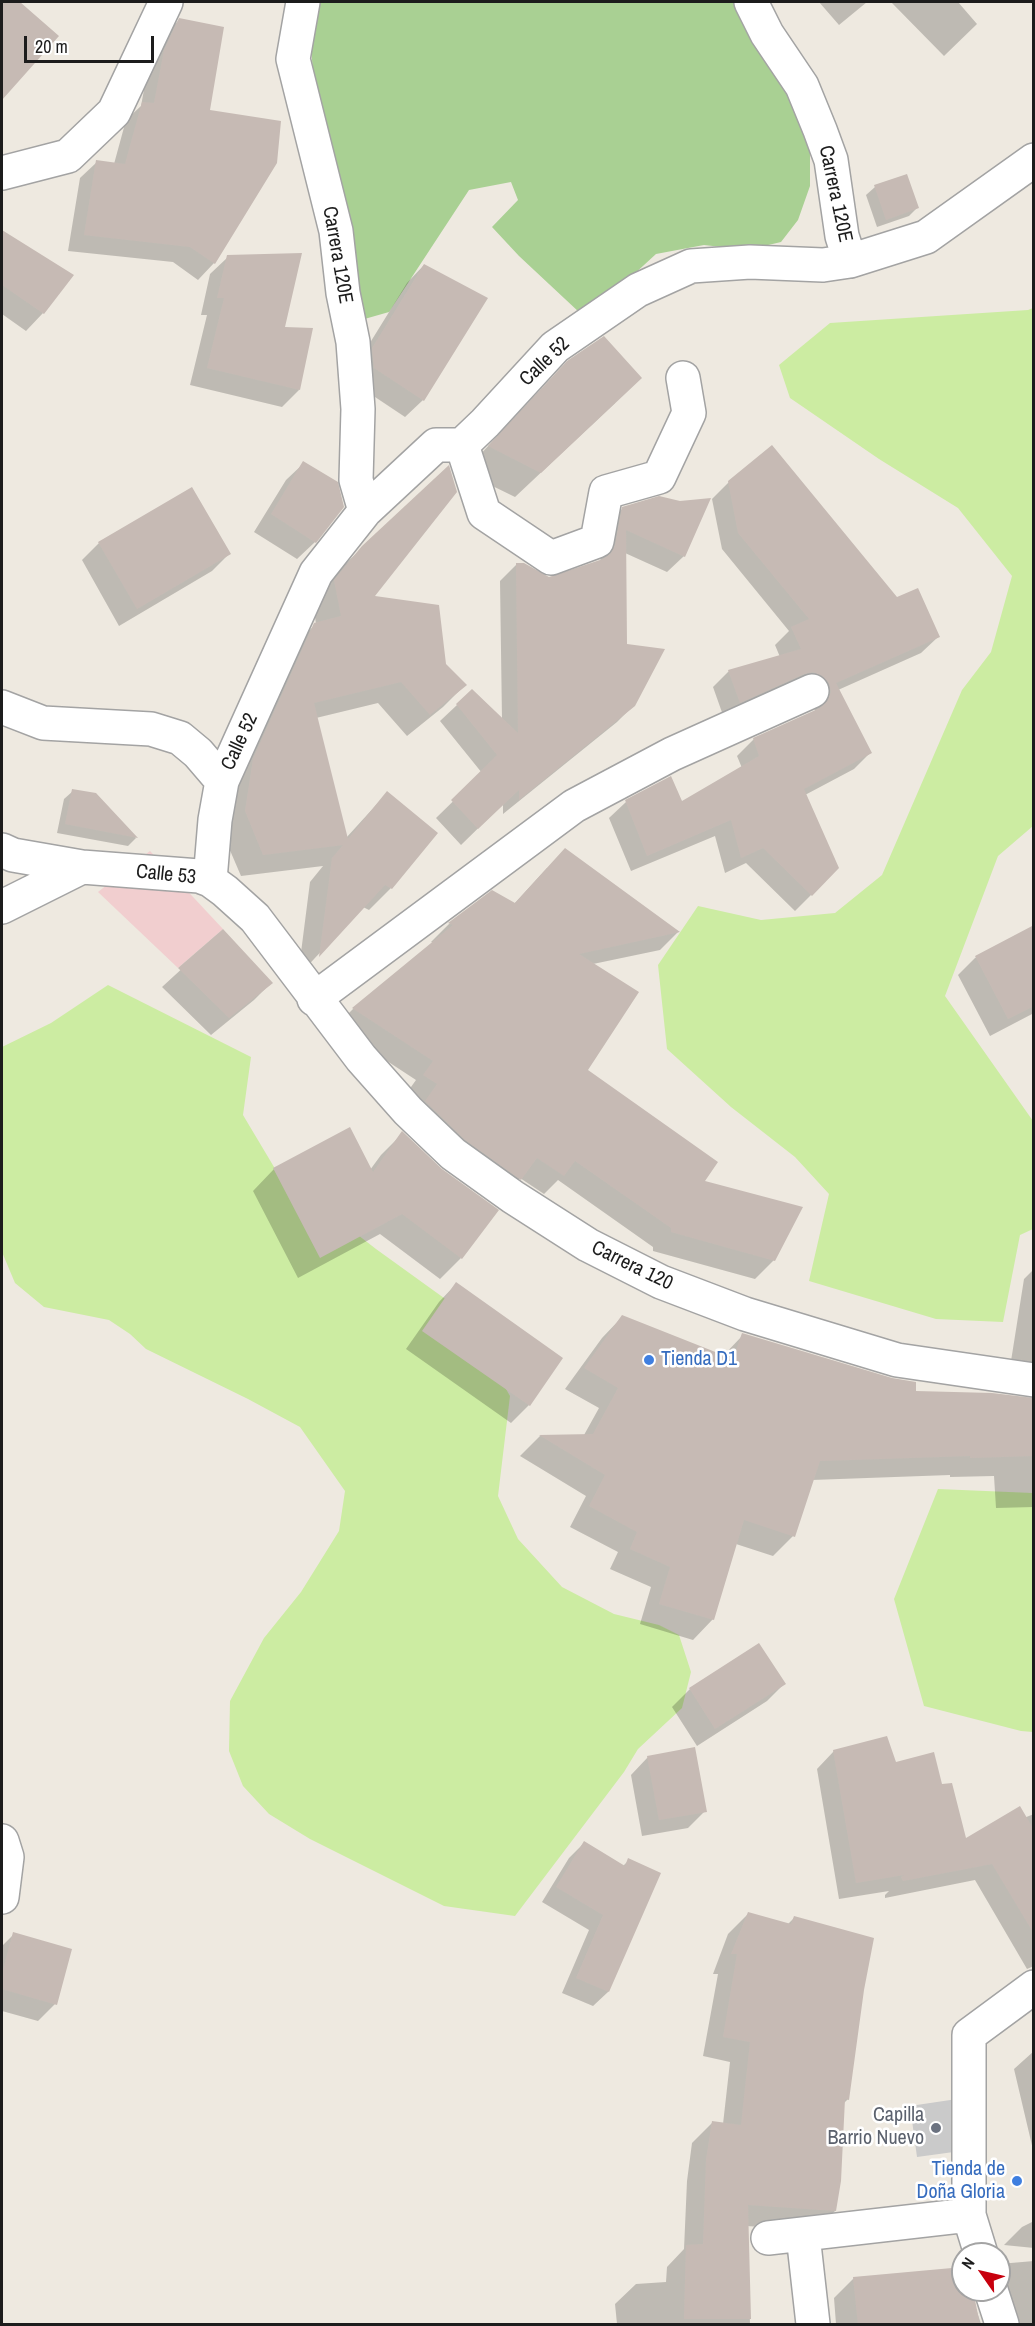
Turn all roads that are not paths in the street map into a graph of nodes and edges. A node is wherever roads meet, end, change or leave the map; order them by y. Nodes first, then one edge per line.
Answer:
1 (166, 2) edge
2 (303, 2) edge
3 (751, 2) edge
4 (1034, 160) edge
5 (2, 173) edge
6 (850, 261) junction
7 (683, 378) dead end
8 (462, 445) junction
9 (365, 511) junction
10 (812, 691) dead end
11 (2, 708) edge
12 (222, 781) junction
13 (2, 850) edge
14 (82, 867) junction
15 (210, 880) junction
16 (2, 907) edge
17 (314, 999) junction
18 (1034, 1380) edge
19 (2, 1840) edge
20 (2, 1898) edge
21 (1034, 1987) edge
22 (969, 2215) junction
23 (803, 2235) junction
24 (768, 2238) dead end
25 (977, 2242) edge
26 (995, 2302) edge
27 (813, 2325) edge
28 (1002, 2325) edge

1 - 5 street
2 - 9 street, Carrera 120E
3 - 6 street, Carrera 120E
4 - 6 street, Calle 52
6 - 8 street, Calle 52
7 - 8 street
8 - 9 street, Calle 52
9 - 12 street, Calle 52
10 - 17 street
11 - 12 street
12 - 15 street, Calle 52
13 - 14 street, Calle 53
14 - 15 street, Calle 53
14 - 16 street
15 - 17 street, Calle 53
17 - 18 street, Carrera 120
19 - 20 street
21 - 22 street
22 - 23 street
22 - 25 street
23 - 24 street
23 - 27 street
26 - 28 street

